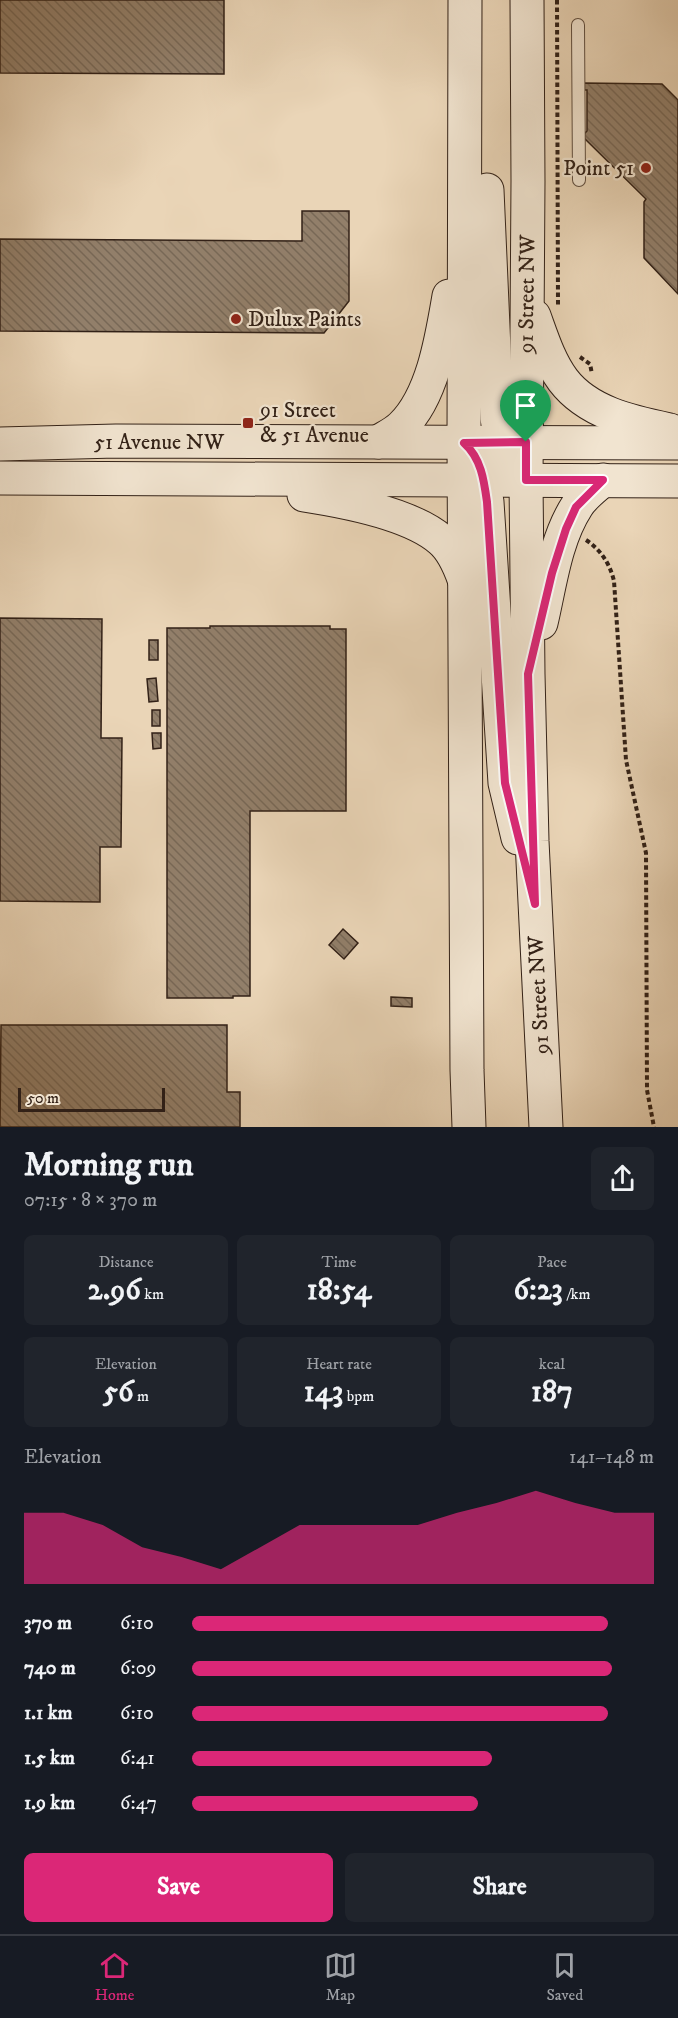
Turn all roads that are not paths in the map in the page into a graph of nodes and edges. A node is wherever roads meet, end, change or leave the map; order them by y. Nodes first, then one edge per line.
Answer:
1 (465, 0) edge
2 (528, 0) edge
3 (578, 25) dead end
4 (466, 93) junction
5 (579, 180) dead end
6 (466, 202) junction
7 (527, 298) junction
8 (678, 431) edge
9 (378, 442) junction
10 (513, 442) junction
11 (464, 443) junction
12 (678, 443) edge
13 (0, 444) edge
14 (0, 478) edge
15 (211, 479) junction
16 (526, 480) junction
17 (603, 480) junction
18 (474, 481) junction
19 (678, 481) edge
20 (465, 582) junction
21 (528, 674) junction
22 (535, 904) junction
23 (469, 1127) edge
24 (546, 1127) edge

1 - 4 main road
2 - 7 main road, 91 Street NW
3 - 5 lane
4 - 6 main road
4 - 10 main road
6 - 9 main road
6 - 11 main road
7 - 8 main road
7 - 10 main road, 91 Street NW
9 - 11 main road, 51 Avenue NW
9 - 13 main road, 51 Avenue NW
10 - 11 main road, 51 Avenue NW
10 - 12 main road, 51 Avenue NW
10 - 16 main road
11 - 18 main road
14 - 15 main road, 51 Avenue NW
15 - 18 main road, 51 Avenue NW
15 - 20 main road
16 - 17 main road, 51 Avenue NW
16 - 18 main road, 51 Avenue NW
16 - 21 main road, 91 Street NW
17 - 19 main road, 51 Avenue NW
17 - 21 main road
18 - 20 main road
18 - 22 main road
20 - 23 main road
21 - 22 main road, 91 Street NW
22 - 24 main road, 91 Street NW

